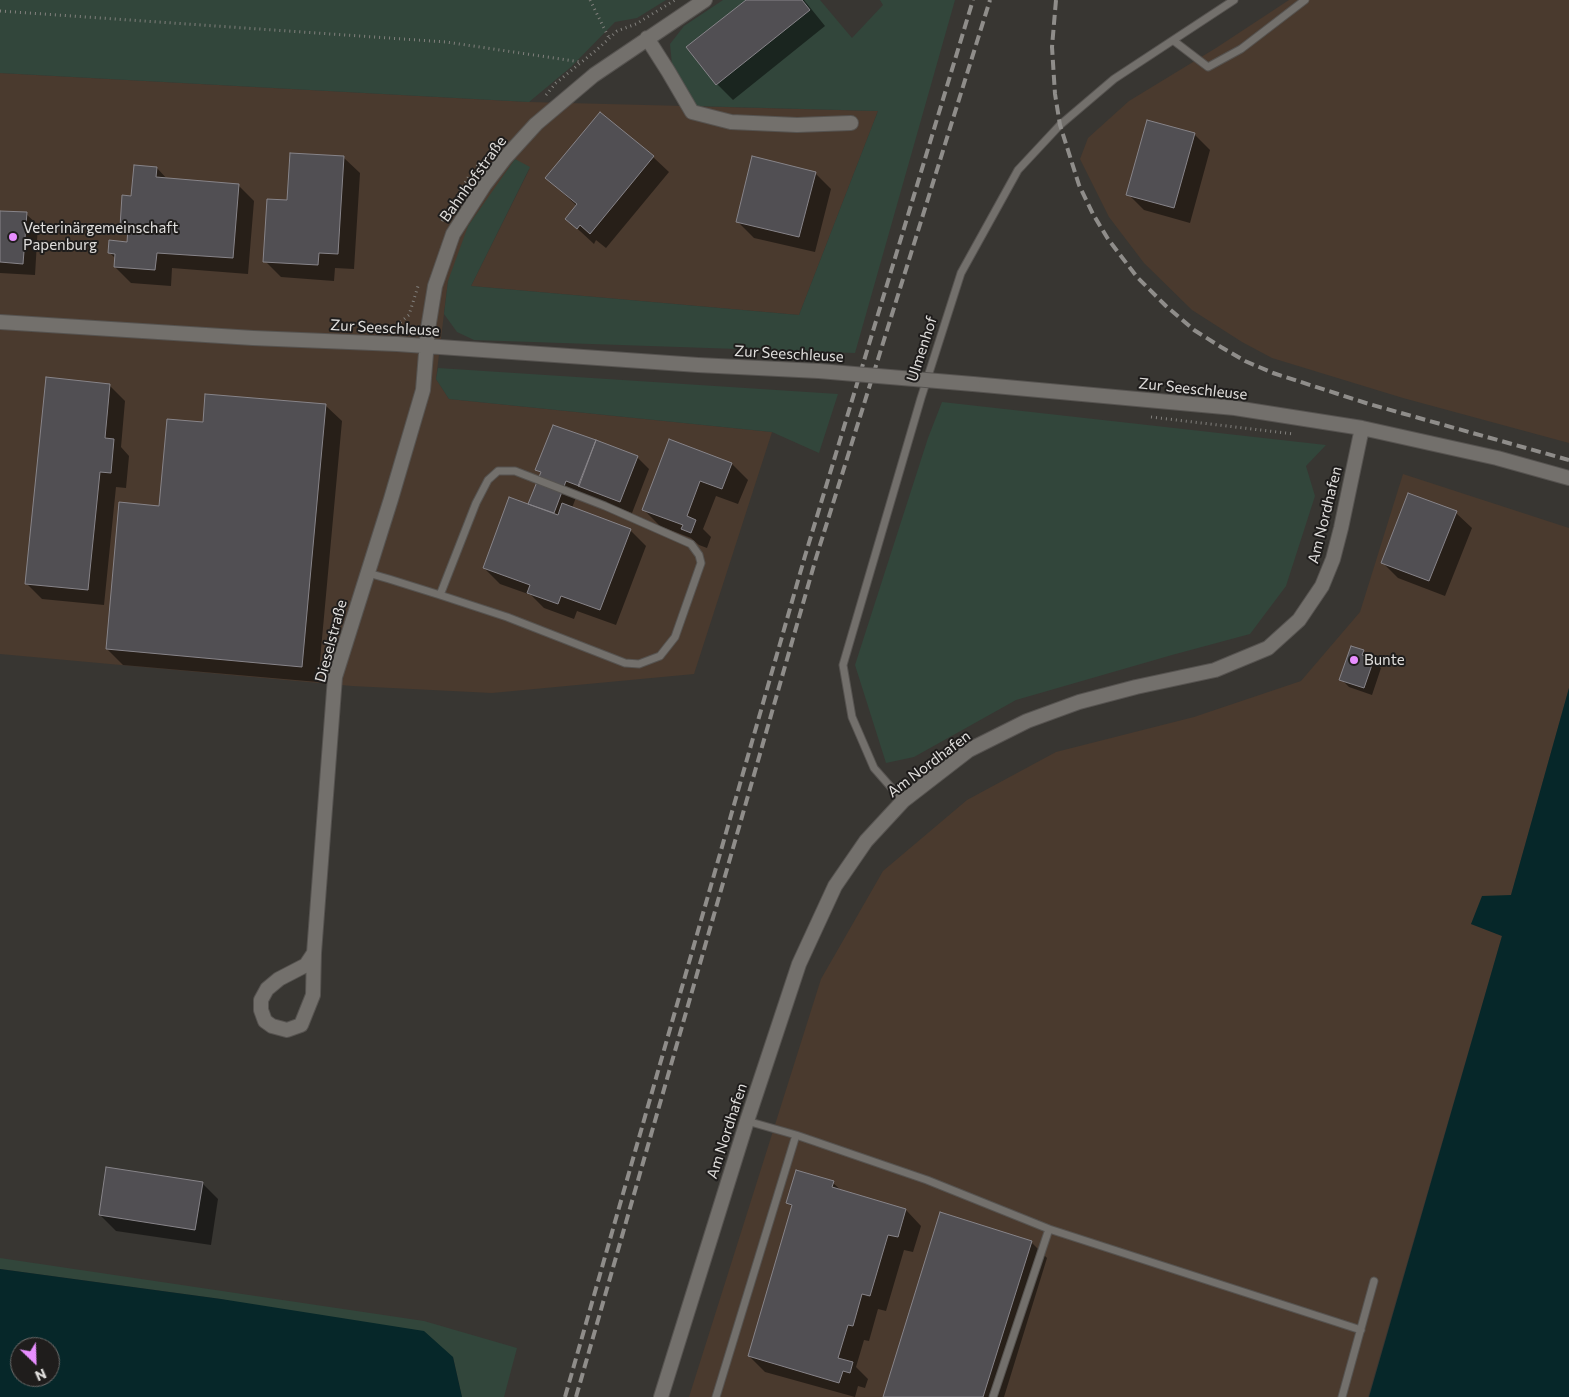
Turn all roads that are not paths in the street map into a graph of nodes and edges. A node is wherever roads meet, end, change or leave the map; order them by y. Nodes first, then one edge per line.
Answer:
1 (705, 0) edge
2 (1234, 0) edge
3 (1305, 0) edge
4 (647, 38) junction
5 (1174, 41) junction
6 (851, 123) dead end
7 (0, 322) edge
8 (427, 346) junction
9 (1362, 428) junction
10 (1569, 478) edge
11 (368, 573) junction
12 (440, 595) junction
13 (903, 801) junction
14 (314, 953) junction
15 (747, 1121) junction
16 (796, 1136) junction
17 (1049, 1229) junction
18 (1374, 1281) dead end
19 (1361, 1330) junction
20 (661, 1397) edge
21 (716, 1397) edge
22 (993, 1397) edge
23 (1342, 1397) edge

1 - 4 street, Bahnhofstraße
2 - 5 lane, Ulmenhof
3 - 5 lane
4 - 6 street
4 - 8 street, Bahnhofstraße
5 - 13 lane, Ulmenhof
7 - 8 street, Zur Seeschleuse
8 - 9 street, Zur Seeschleuse, bridge
8 - 11 street, Dieselstraße
9 - 10 street, Zur Seeschleuse
9 - 13 street, Am Nordhafen
11 - 12 lane
11 - 14 street, Dieselstraße
12 - 12 lane
13 - 15 street, Am Nordhafen
14 - 14 street, Dieselstraße
15 - 16 lane
15 - 20 street, Am Nordhafen
16 - 17 lane
16 - 21 lane
17 - 19 lane
17 - 22 lane
18 - 19 lane
19 - 23 lane

